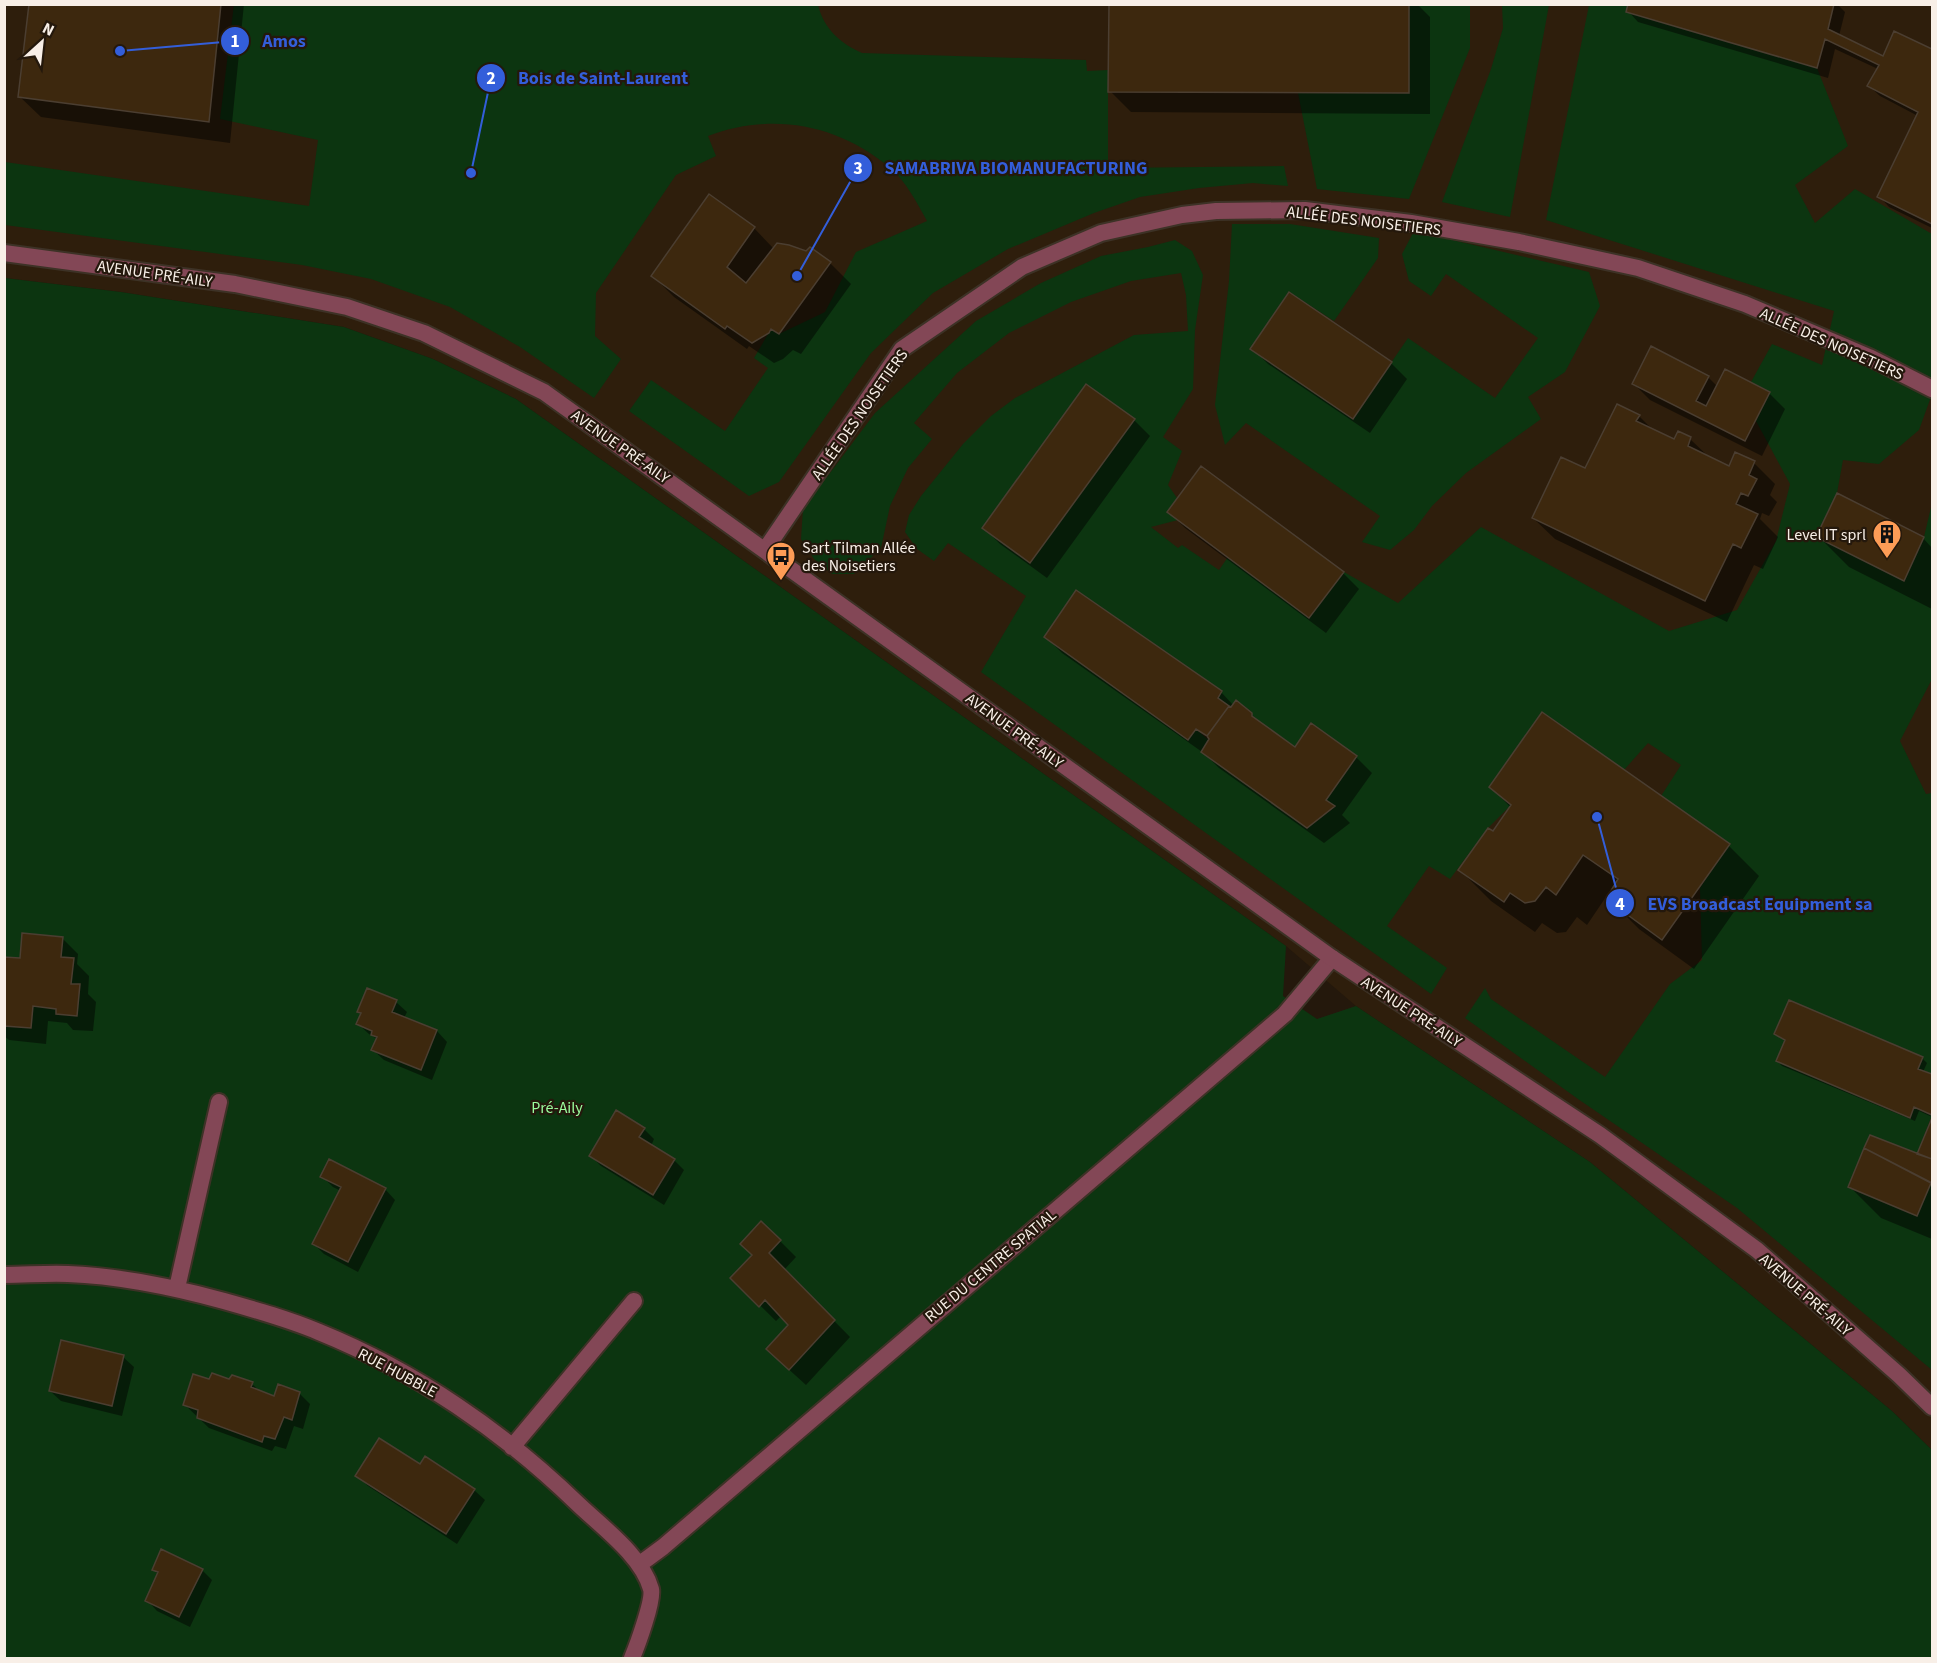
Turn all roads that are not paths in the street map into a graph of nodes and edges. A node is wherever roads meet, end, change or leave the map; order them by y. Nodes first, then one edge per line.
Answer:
1 (4, 253) edge
2 (1932, 389) edge
3 (765, 549) junction
4 (1332, 958) junction
5 (219, 1102) dead end
6 (4, 1275) edge
7 (177, 1288) junction
8 (634, 1301) dead end
9 (1932, 1407) edge
10 (512, 1447) junction
11 (640, 1564) junction
12 (632, 1659) edge

1 - 3 street, AVENUE PRÉ-AILY
2 - 3 street, ALLÉE DES NOISETIERS
3 - 4 street, AVENUE PRÉ-AILY
4 - 9 street, AVENUE PRÉ-AILY
4 - 11 street, RUE DU CENTRE SPATIAL
5 - 7 street
6 - 7 street, RUE HUBBLE
7 - 10 street, RUE HUBBLE
8 - 10 street
10 - 11 street, RUE HUBBLE
11 - 12 street, RUE HUBBLE

